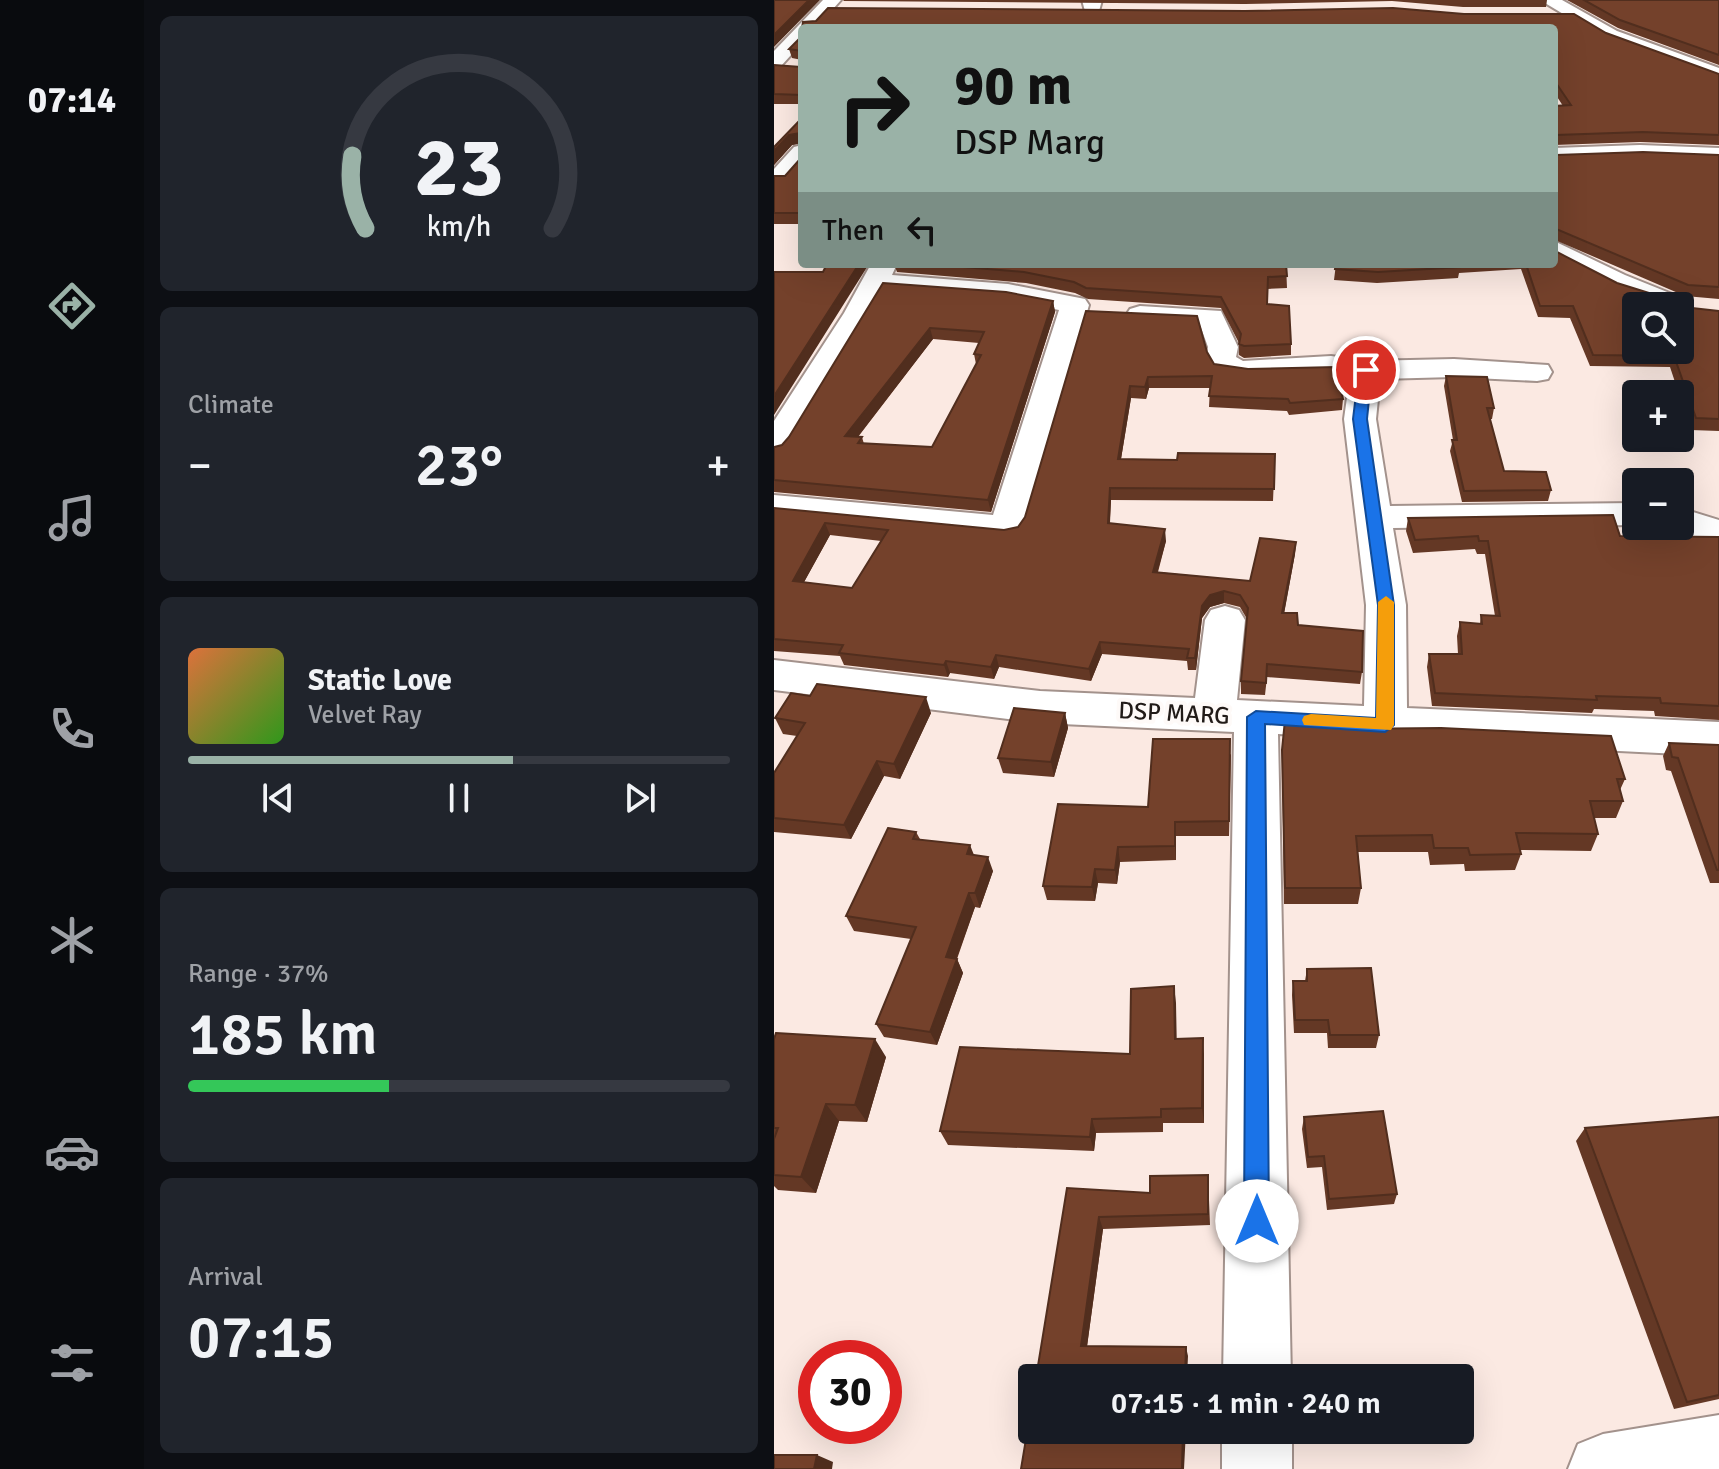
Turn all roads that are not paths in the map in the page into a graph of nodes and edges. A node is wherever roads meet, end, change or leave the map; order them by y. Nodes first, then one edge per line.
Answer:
1 (833, 7) edge
2 (1546, 8) edge
3 (812, 24) edge
4 (798, 37) edge
5 (774, 64) edge
6 (798, 67) edge
7 (1719, 75) edge
8 (1558, 155) edge
9 (1719, 155) edge
10 (798, 159) edge
11 (785, 180) edge
12 (1558, 251) edge
13 (880, 273) edge
14 (1645, 292) edge
15 (1093, 311) junction
16 (1366, 370) junction
17 (1537, 372) dead end
18 (774, 447) edge
19 (774, 506) edge
20 (1622, 514) edge
21 (1376, 517) junction
22 (1694, 522) edge
23 (1719, 534) edge
24 (1225, 620) dead end
25 (780, 687) edge
26 (1235, 716) junction
27 (1385, 725) junction
28 (1719, 739) edge
29 (1257, 1364) edge
30 (1257, 1444) edge
31 (1719, 1450) edge
32 (1257, 1469) edge
33 (1603, 1469) edge

1 - 3 street
2 - 7 street
4 - 5 street
5 - 6 street
8 - 9 street
10 - 11 street
12 - 14 street
13 - 15 street
13 - 18 street
15 - 16 street
15 - 19 street
16 - 17 street
16 - 21 street
20 - 21 street
21 - 27 street
22 - 23 street
24 - 26 street
25 - 26 street, DSP MARG
26 - 27 street, DSP MARG
26 - 29 street
27 - 28 street, DSP MARG
30 - 32 street
31 - 33 street

